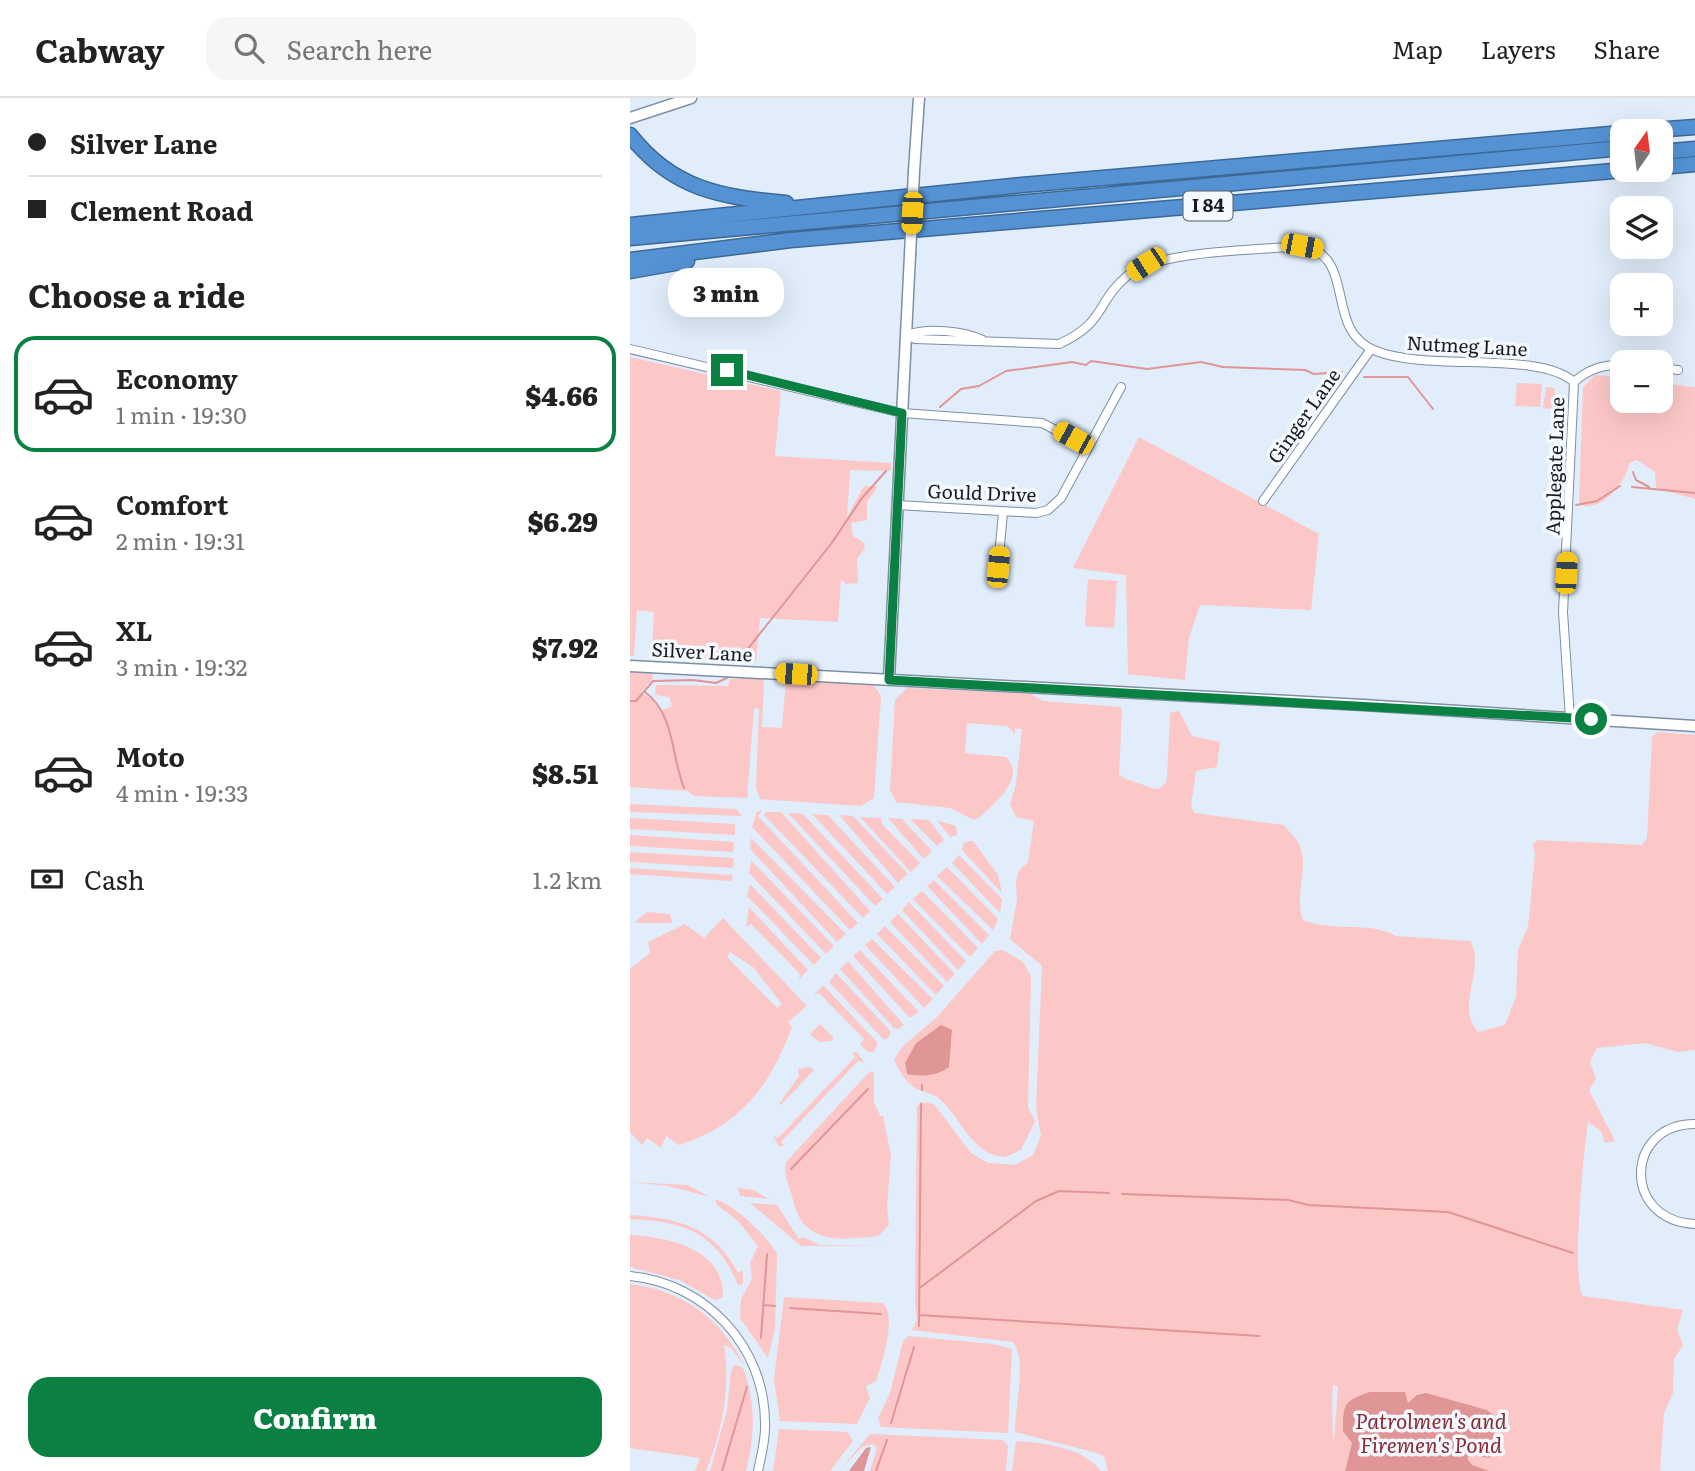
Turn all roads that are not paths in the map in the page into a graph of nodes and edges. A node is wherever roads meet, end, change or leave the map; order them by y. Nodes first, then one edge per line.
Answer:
1 (691, 98) edge
2 (919, 98) edge
3 (630, 118) edge
4 (1695, 127) edge
5 (1673, 129) edge
6 (1610, 134) edge
7 (630, 135) edge
8 (1695, 142) edge
9 (1673, 144) edge
10 (1610, 149) edge
11 (1695, 149) edge
12 (1673, 151) edge
13 (1610, 157) edge
14 (1695, 164) edge
15 (1673, 166) edge
16 (1610, 171) edge
17 (812, 206) junction
18 (854, 224) junction
19 (630, 225) edge
20 (630, 238) edge
21 (791, 240) junction
22 (630, 245) edge
23 (707, 253) junction
24 (630, 260) edge
25 (630, 271) edge
26 (907, 335) junction
27 (630, 349) edge
28 (1371, 349) junction
29 (1610, 366) edge
30 (1673, 370) edge
31 (1678, 370) dead end
32 (1574, 382) junction
33 (1121, 387) dead end
34 (902, 413) junction
35 (1088, 447) junction
36 (1263, 501) dead end
37 (897, 505) junction
38 (1003, 512) junction
39 (998, 567) dead end
40 (630, 666) edge
41 (889, 680) junction
42 (1570, 718) junction
43 (1695, 726) edge
44 (1695, 1124) edge
45 (1695, 1224) edge
46 (630, 1276) edge
47 (758, 1471) edge

1 - 3 main road
2 - 26 main road, bridge
4 - 5 highway
6 - 17 highway, I 84
7 - 17 highway
8 - 9 highway
10 - 20 highway
11 - 12 highway
13 - 18 highway
14 - 15 highway
16 - 21 highway, I 84
17 - 19 highway, I 84
18 - 21 highway
18 - 22 highway
21 - 23 highway, I 84
23 - 24 highway, I 84
23 - 25 highway
26 - 28 street, Nutmeg Lane
26 - 34 main road
27 - 34 street
28 - 32 street, Nutmeg Lane
28 - 36 street, Ginger Lane
29 - 32 street
30 - 31 street
32 - 42 street, Applegate Lane
33 - 35 street, Gould Drive
34 - 35 street
34 - 37 main road
35 - 38 street, Gould Drive
37 - 38 street, Gould Drive
37 - 41 main road
38 - 39 street
40 - 41 main road, Silver Lane
41 - 42 main road, Silver Lane
42 - 43 main road, Silver Lane
44 - 45 street
46 - 47 street

